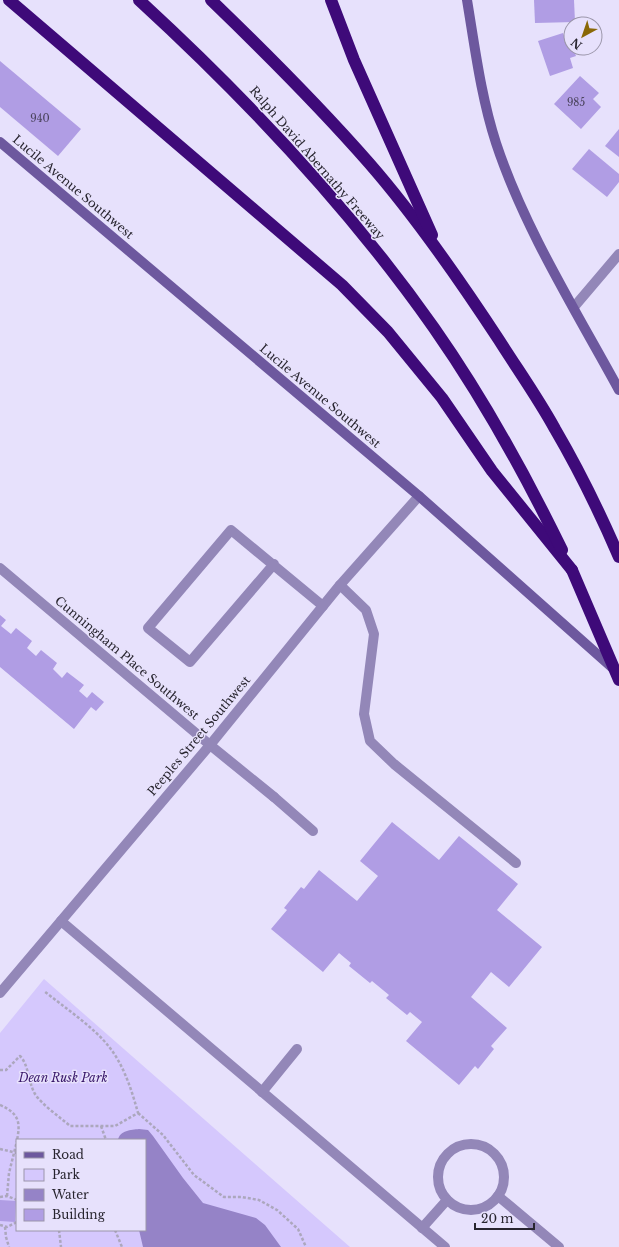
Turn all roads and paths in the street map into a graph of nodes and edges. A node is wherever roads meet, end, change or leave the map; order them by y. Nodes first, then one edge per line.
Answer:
1 (9, 0) edge
2 (139, 0) edge
3 (211, 0) edge
4 (331, 0) edge
5 (467, 0) edge
6 (0, 142) edge
7 (439, 251) junction
8 (619, 254) edge
9 (574, 307) junction
10 (619, 390) edge
11 (419, 496) junction
12 (619, 557) edge
13 (274, 564) junction
14 (0, 568) edge
15 (572, 570) junction
16 (340, 585) junction
17 (323, 606) junction
18 (619, 674) edge
19 (619, 680) edge
20 (210, 745) junction
21 (313, 831) dead end
22 (516, 863) dead end
23 (61, 921) junction
24 (44, 991) dead end
25 (0, 993) edge
26 (297, 1049) dead end
27 (0, 1070) edge
28 (262, 1092) junction
29 (0, 1105) edge
30 (138, 1113) junction
31 (101, 1126) junction
32 (17, 1139) edge
33 (106, 1139) edge
34 (0, 1149) edge
35 (16, 1152) edge
36 (7, 1196) junction
37 (498, 1196) junction
38 (0, 1197) edge
39 (16, 1200) edge
40 (447, 1200) junction
41 (16, 1223) edge
42 (0, 1225) edge
43 (5, 1226) junction
44 (422, 1228) junction
45 (59, 1231) edge
46 (115, 1231) edge
47 (9, 1247) edge
48 (61, 1247) edge
49 (122, 1247) edge
50 (306, 1247) edge
51 (445, 1247) edge
52 (559, 1247) edge

1 - 15 highway
2 - 15 highway, Ralph David Abernathy Freeway
3 - 7 highway
4 - 7 highway
5 - 9 street
6 - 11 street, Lucile Avenue Southwest
7 - 12 highway
8 - 9 street
9 - 10 street
11 - 16 street, Peeples Street Southwest
11 - 18 street, Lucile Avenue Southwest
13 - 13 street
13 - 17 street
14 - 20 street, Cunningham Place Southwest
15 - 19 highway, Ralph David Abernathy Freeway, bridge
16 - 17 street, Peeples Street Southwest
16 - 22 street
17 - 20 street, Peeples Street Southwest
20 - 21 street, Cunningham Place Southwest
20 - 23 street, Peeples Street Southwest
23 - 25 street, Peeples Street Southwest
23 - 28 street
24 - 30 path
26 - 28 street
27 - 31 path
28 - 44 street
29 - 32 path
30 - 31 path
30 - 50 path
31 - 33 path
34 - 35 path
35 - 36 path
36 - 38 path
36 - 39 path
37 - 40 street
37 - 40 street
37 - 52 street
40 - 44 street
41 - 43 path
42 - 43 path
43 - 47 path
44 - 51 street
45 - 48 path
46 - 49 path

